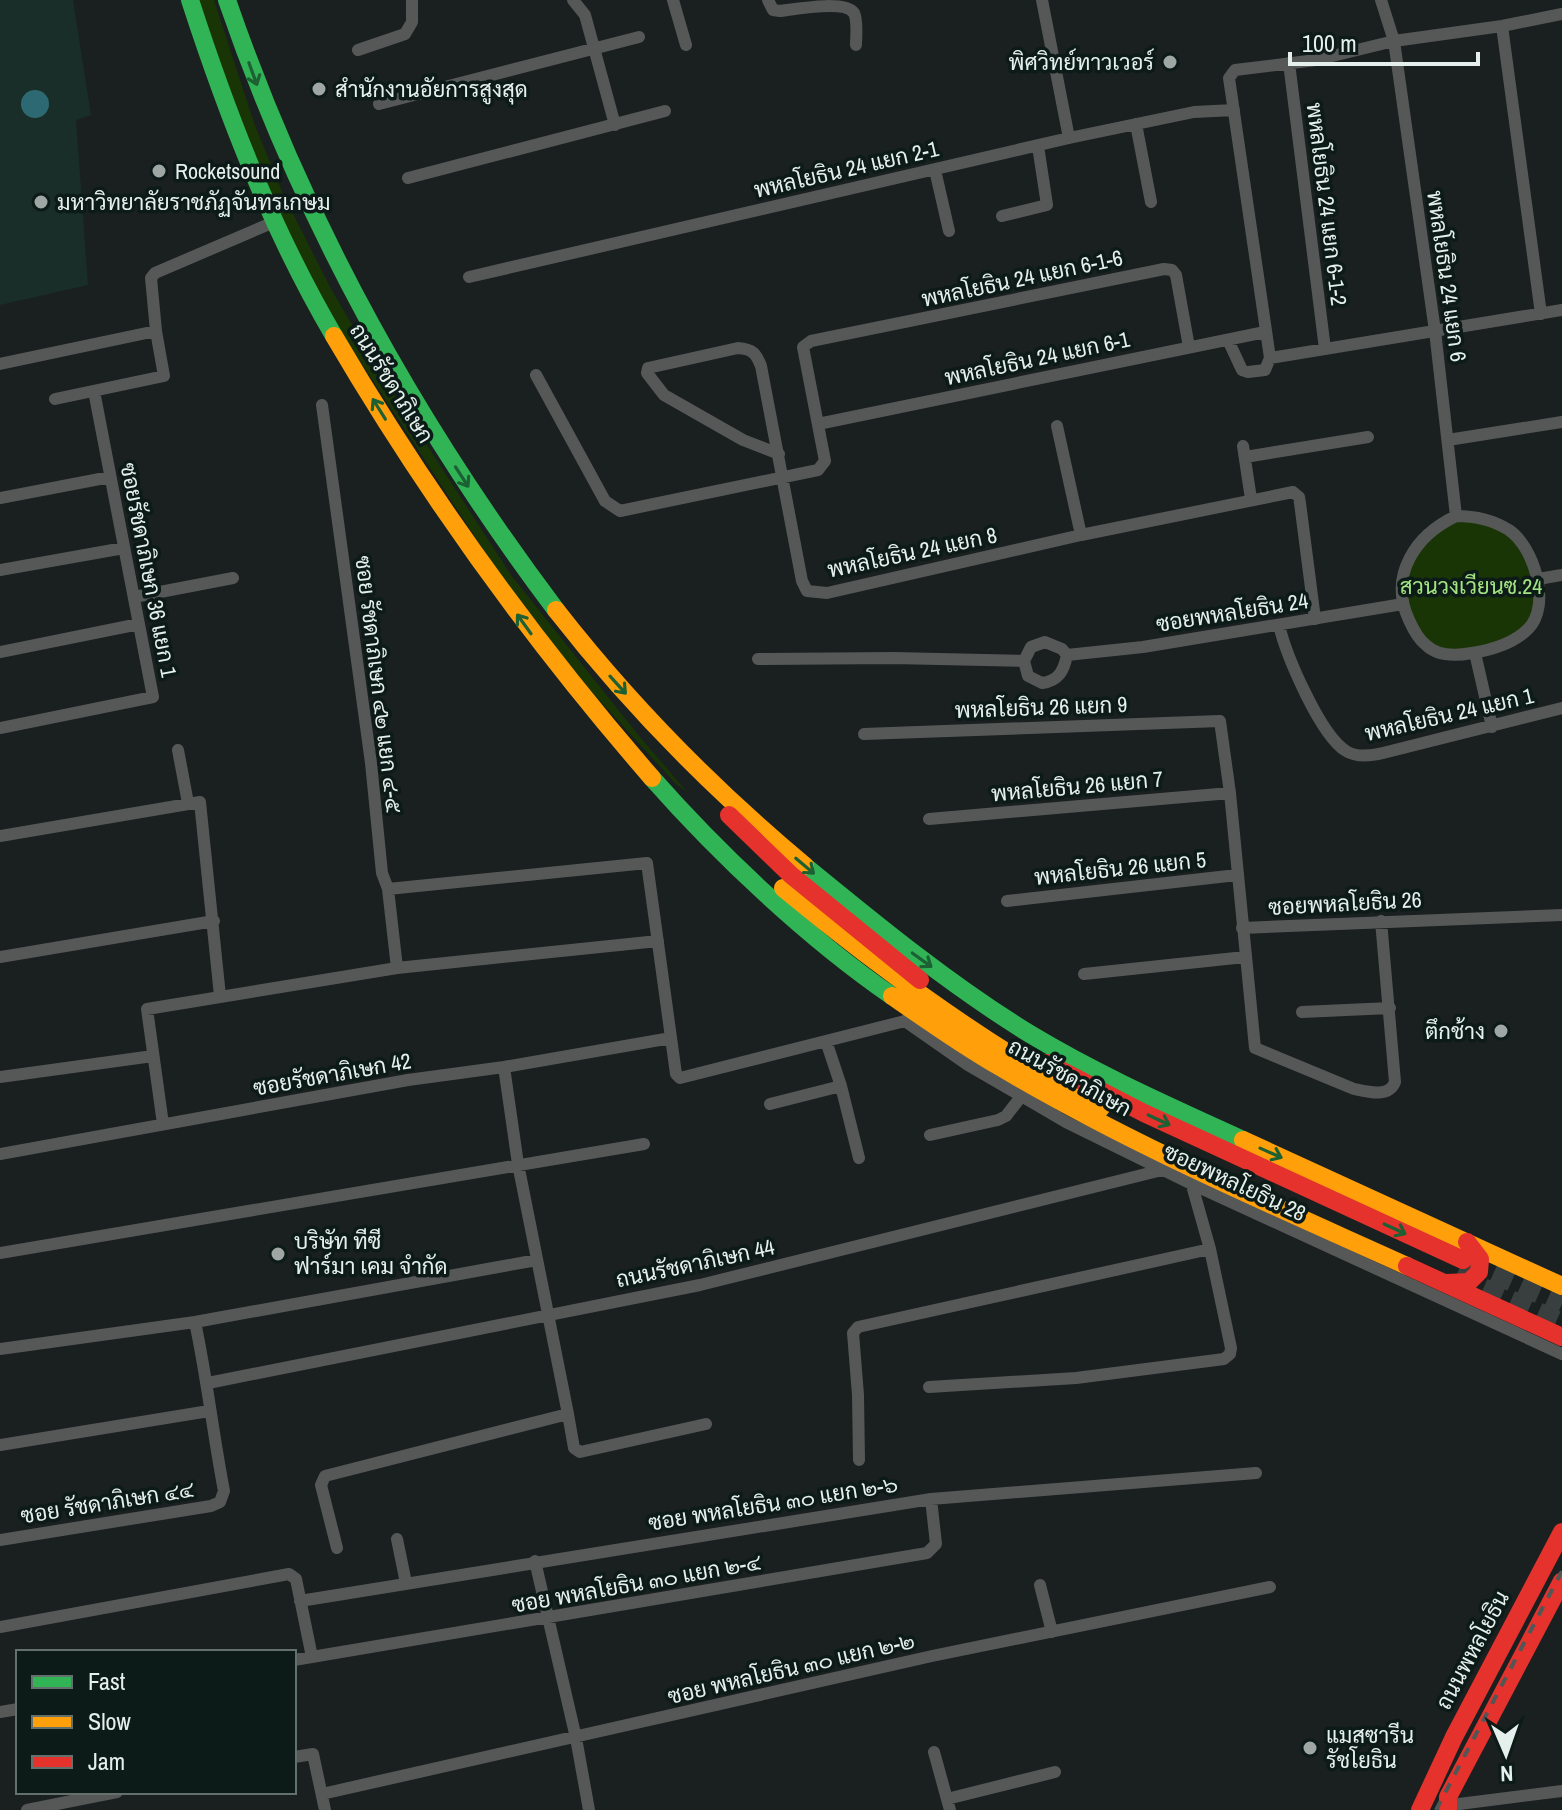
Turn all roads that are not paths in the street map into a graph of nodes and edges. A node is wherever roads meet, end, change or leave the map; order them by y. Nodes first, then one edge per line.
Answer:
1 (190, 0) edge
2 (227, 0) edge
3 (412, 0) edge
4 (573, 0) edge
5 (673, 0) edge
6 (768, 0) edge
7 (1042, 0) edge
8 (1381, 0) edge
9 (1562, 14) edge
10 (1502, 26) junction
11 (639, 37) dead end
12 (1394, 41) junction
13 (686, 45) dead end
14 (856, 45) dead end
15 (593, 48) junction
16 (358, 50) dead end
17 (1289, 63) junction
18 (379, 104) dead end
19 (1234, 110) junction
20 (665, 111) dead end
21 (1136, 124) junction
22 (615, 125) junction
23 (1069, 138) junction
24 (1038, 146) junction
25 (935, 170) junction
26 (408, 178) dead end
27 (1151, 202) dead end
28 (1002, 216) dead end
29 (274, 222) junction
30 (949, 231) dead end
31 (469, 277) dead end
32 (1562, 310) edge
33 (1541, 314) junction
34 (156, 331) junction
35 (1435, 331) junction
36 (1265, 332) junction
37 (1228, 340) junction
38 (1189, 347) junction
39 (1325, 349) junction
40 (1270, 355) junction
41 (0, 364) edge
42 (536, 375) dead end
43 (94, 391) junction
44 (55, 399) dead end
45 (322, 405) dead end
46 (1562, 422) edge
47 (818, 424) junction
48 (1057, 426) dead end
49 (1368, 437) dead end
50 (1448, 440) junction
51 (779, 454) junction
52 (110, 477) junction
53 (784, 477) junction
54 (0, 498) edge
55 (1251, 499) junction
56 (1456, 516) junction
57 (1081, 535) junction
58 (124, 548) junction
59 (0, 570) edge
60 (1562, 575) edge
61 (233, 578) dead end
62 (1538, 579) junction
63 (134, 597) junction
64 (1403, 604) junction
65 (1315, 619) junction
66 (139, 624) junction
67 (1279, 625) junction
68 (0, 652) edge
69 (1475, 653) junction
70 (1067, 655) junction
71 (758, 659) dead end
72 (1024, 661) junction
73 (1562, 708) edge
74 (1220, 721) joint
75 (1492, 727) junction
76 (0, 728) edge
77 (864, 734) dead end
78 (178, 750) dead end
79 (626, 750) junction
80 (1230, 793) junction
81 (188, 803) junction
82 (929, 819) dead end
83 (0, 836) edge
84 (1237, 875) junction
85 (388, 889) junction
86 (1007, 901) dead end
87 (1562, 915) edge
88 (214, 921) junction
89 (1381, 921) junction
90 (1242, 928) junction
91 (658, 941) junction
92 (0, 957) edge
93 (1245, 957) junction
94 (397, 968) junction
95 (1084, 974) dead end
96 (220, 996) junction
97 (1390, 1008) junction
98 (1302, 1012) dead end
99 (909, 1016) junction
100 (671, 1038) junction
101 (826, 1041) junction
102 (153, 1056) junction
103 (504, 1067) junction
104 (0, 1077) edge
105 (841, 1086) junction
106 (1020, 1098) junction
107 (770, 1104) dead end
108 (163, 1124) junction
109 (930, 1135) dead end
110 (644, 1144) dead end
111 (0, 1154) edge
112 (859, 1158) dead end
113 (518, 1164) junction
114 (1186, 1164) junction
115 (1164, 1171) junction
116 (1194, 1185) junction
117 (1210, 1249) junction
118 (0, 1253) edge
119 (537, 1260) junction
120 (1457, 1265) junction
121 (1562, 1286) edge
122 (547, 1315) junction
123 (195, 1322) junction
124 (1562, 1337) edge
125 (0, 1349) edge
126 (1562, 1354) edge
127 (208, 1383) junction
128 (929, 1387) dead end
129 (209, 1411) junction
130 (568, 1414) junction
131 (706, 1424) dead end
132 (0, 1445) edge
133 (859, 1460) dead end
134 (1256, 1473) dead end
135 (931, 1499) junction
136 (1562, 1532) edge
137 (397, 1539) dead end
138 (0, 1540) edge
139 (337, 1548) dead end
140 (1562, 1552) edge
141 (535, 1561) junction
142 (1562, 1581) edge
143 (406, 1583) junction
144 (1040, 1585) dead end
145 (1270, 1587) dead end
146 (300, 1601) junction
147 (1562, 1603) edge
148 (547, 1618) junction
149 (0, 1627) edge
150 (1052, 1632) junction
151 (312, 1657) junction
152 (296, 1660) edge
153 (1501, 1682) junction
154 (576, 1738) junction
155 (934, 1752) dead end
156 (296, 1757) edge
157 (1055, 1772) dead end
158 (1562, 1791) edge
159 (107, 1794) edge
160 (322, 1794) junction
161 (1424, 1802) edge
162 (948, 1804) edge
163 (1454, 1808) edge
164 (27, 1810) edge
165 (325, 1810) edge
166 (589, 1810) edge

1 - 29 main road, ถนนรัชดาภิเษก
2 -> 120 main road, ถนนรัชดาภิเษก
3 - 16 street
4 - 15 street
5 - 13 street
6 - 14 street
7 - 23 street
8 - 12 street, พหลโยธิน 24 แยก 6
9 - 10 street
10 - 12 street
10 - 33 street
11 - 15 street
12 - 17 street
12 - 35 street, พหลโยธิน 24 แยก 6
15 - 18 street
15 - 22 street
17 - 19 street
17 - 39 street, พหลโยธิน 24 แยก 6-1-2
19 - 21 street, พหลโยธิน 24 แยก 2-1
19 - 36 street
20 - 22 street
21 - 23 street, พหลโยธิน 24 แยก 2-1
21 - 27 street
22 - 26 street
23 - 24 street, พหลโยธิน 24 แยก 2-1
24 - 25 street, พหลโยธิน 24 แยก 2-1
24 - 28 street
25 - 30 street
25 - 31 street, พหลโยธิน 24 แยก 2-1
29 - 34 street
79 -> 29 main road, ถนนรัชดาภิเษก
32 - 33 street
33 - 35 street
34 - 41 street
34 - 43 street
35 - 39 street
35 - 50 street, พหลโยธิน 24 แยก 6
36 - 37 street, พหลโยธิน 24 แยก 6-1
36 - 40 street
37 - 38 street, พหลโยธิน 24 แยก 6-1
37 - 40 street
38 - 47 street, พหลโยธิน 24 แยก 6-1
38 - 47 street, พหลโยธิน 24 แยก 6-1-6
39 - 40 street
42 - 53 street
43 - 44 street
43 - 52 street, ซอยรัชดาภิเษก 36 แยก 1
45 - 85 street, ซอย รัชดาภิเษก ๔๒ แยก ๔-๕
46 - 50 street
47 - 53 street
48 - 57 street
49 - 55 street
50 - 56 street, พหลโยธิน 24 แยก 6
51 - 51 street, พหลโยธิน 24 แยก 8
51 - 53 street, พหลโยธิน 24 แยก 8
52 - 54 street
52 - 58 street, ซอยรัชดาภิเษก 36 แยก 1
53 - 57 street, พหลโยธิน 24 แยก 8
55 - 57 street, พหลโยธิน 24 แยก 8
55 - 65 street, พหลโยธิน 24 แยก 8
56 - 62 street
56 - 64 street
58 - 59 street
58 - 63 street, ซอยรัชดาภิเษก 36 แยก 1
60 - 62 street
61 - 63 street
62 - 69 street
63 - 66 street, ซอยรัชดาภิเษก 36 แยก 1
64 - 65 street, ซอยพหลโยธิน 24
64 - 69 street
65 - 67 street, ซอยพหลโยธิน 24
66 - 68 street
66 - 76 street, ซอยรัชดาภิเษก 36 แยก 1
67 - 70 street, ซอยพหลโยธิน 24
67 - 75 street, พหลโยธิน 24 แยก 1
69 - 75 street
70 - 72 street, ซอยพหลโยธิน 24
70 - 72 street
71 - 72 street, ซอยพหลโยธิน 24
73 - 75 street, พหลโยธิน 24 แยก 1
74 - 77 street, พหลโยธิน 26 แยก 9
74 - 80 street, ซอยพหลโยธิน 26
78 - 81 street
79 - 99 main road, ถนนรัชดาภิเษก
120 -> 79 main road, ถนนรัชดาภิเษก
80 - 82 street, พหลโยธิน 26 แยก 7
80 - 84 street, ซอยพหลโยธิน 26
81 - 83 street
81 - 88 street
84 - 86 street, พหลโยธิน 26 แยก 5
84 - 90 street, ซอยพหลโยธิน 26
85 - 91 street
85 - 94 street, ซอย รัชดาภิเษก ๔๒ แยก ๔-๕
87 - 89 street, ซอยพหลโยธิน 26
88 - 92 street
88 - 96 street
89 - 90 street, ซอยพหลโยธิน 26
89 - 97 street
90 - 93 street
91 - 94 street
91 - 100 street
93 - 95 street
93 - 97 street
94 - 96 street
96 - 102 street
97 - 98 street
99 - 101 street
99 - 106 street, ซอยพหลโยธิน 28
99 - 114 main road, ถนนรัชดาภิเษก
100 - 101 street
100 - 103 street, ซอยรัชดาภิเษก 42
101 - 105 street
102 - 104 street
102 - 108 street
103 - 108 street, ซอยรัชดาภิเษก 42
103 - 113 street
105 - 107 street
105 - 112 street
106 - 109 street
106 - 115 street, ซอยพหลโยธิน 28
108 - 111 street, ซอยรัชดาภิเษก 42
110 - 113 street
113 - 118 street
113 - 119 street
114 - 115 street, ถนนรัชดาภิเษก 44
114 - 116 street
114 - 120 main road, ถนนรัชดาภิเษก
115 - 116 street, ซอยพหลโยธิน 28
115 - 122 street, ถนนรัชดาภิเษก 44
116 - 117 street
116 - 126 street, ซอยพหลโยธิน 28
117 - 128 street
117 - 133 street
119 - 122 street
119 - 123 street
120 - 121 main road, ถนนรัชดาภิเษก
120 - 124 main road, ถนนรัชดาภิเษก
122 - 127 street, ถนนรัชดาภิเษก 44
122 - 130 street
123 - 125 street
123 - 127 street
127 - 129 street
129 - 132 street
129 - 138 street, ซอย รัชดาภิเษก ๔๔
130 - 131 street
130 - 139 street
134 - 135 street, ซอย พหลโยธิน ๓๐ แยก ๒-๖
135 - 141 street, ซอย พหลโยธิน ๓๐ แยก ๒-๖
135 - 148 street, ซอย พหลโยธิน ๓๐ แยก ๒-๔
136 - 161 main road, ถนนพหลโยธิน
137 - 143 street
140 - 153 main road, ถนนพหลโยธิน
141 - 143 street, ซอย พหลโยธิน ๓๐ แยก ๒-๖
141 - 148 street
142 - 153 main road, ถนนพหลโยธิน
143 - 146 street, ซอย พหลโยธิน ๓๐ แยก ๒-๖
144 - 150 street
145 - 150 street, ซอย พหลโยธิน ๓๐ แยก ๒-๒
146 - 149 street
146 - 151 street
147 - 163 main road
148 - 151 street, ซอย พหลโยธิน ๓๐ แยก ๒-๔
148 - 154 street
150 - 154 street, ซอย พหลโยธิน ๓๐ แยก ๒-๒
151 - 152 street, ซอย พหลโยธิน ๓๐ แยก ๒-๔
153 - 161 main road, ถนนพหลโยธิน
153 - 163 main road, ถนนพหลโยธิน
154 - 160 street, ซอย พหลโยธิน ๓๐ แยก ๒-๒
154 - 166 street
155 - 162 street
156 - 160 street
157 - 162 street
158 - 163 street
159 - 164 street
160 - 165 street

